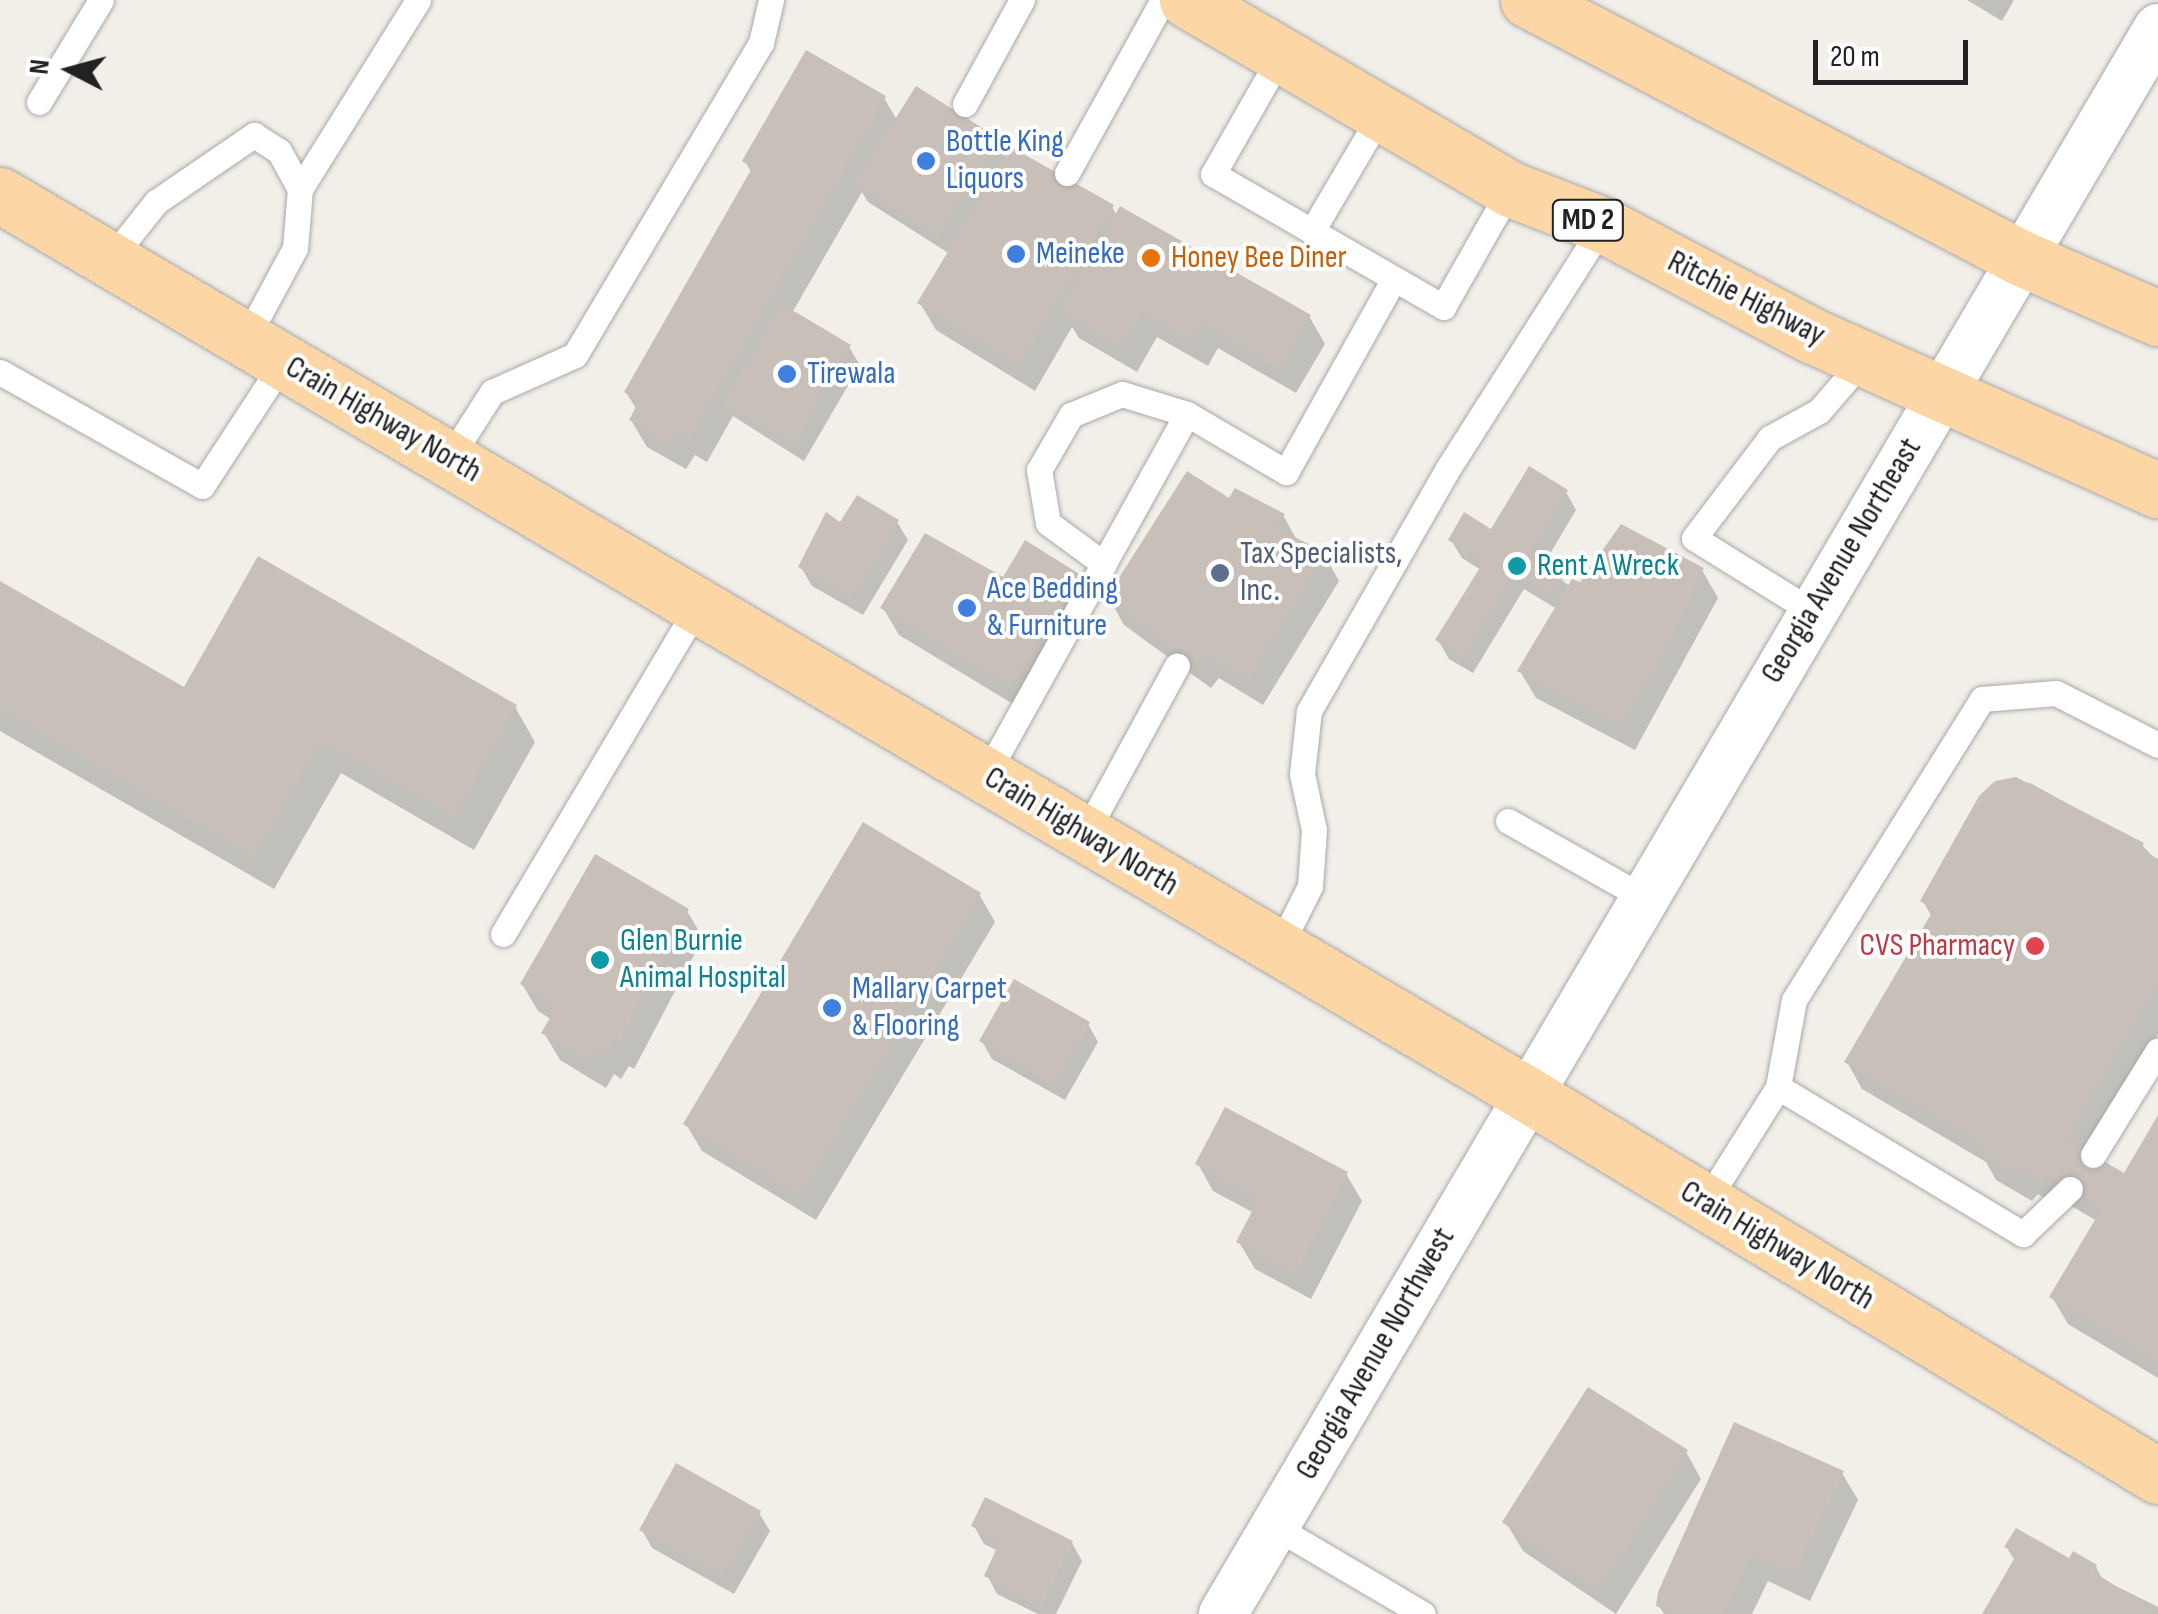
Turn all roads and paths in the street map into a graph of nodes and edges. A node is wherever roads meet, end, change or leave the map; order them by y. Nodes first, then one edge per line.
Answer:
1 (102, 0) edge
2 (418, 0) edge
3 (771, 0) edge
4 (1022, 0) edge
5 (1162, 0) edge
6 (1188, 0) edge
7 (1528, 0) edge
8 (2158, 28) edge
9 (1281, 56) junction
10 (39, 102) dead end
11 (965, 104) dead end
12 (1381, 114) junction
13 (1067, 173) dead end
14 (300, 189) junction
15 (1510, 189) junction
16 (0, 195) edge
17 (1603, 226) junction
18 (1312, 232) junction
19 (2021, 258) junction
20 (110, 260) junction
21 (1394, 278) junction
22 (2158, 318) edge
23 (264, 350) junction
24 (1864, 359) junction
25 (0, 372) edge
26 (1940, 394) junction
27 (1187, 414) junction
28 (449, 459) junction
29 (2158, 490) edge
30 (1104, 564) junction
31 (698, 606) junction
32 (1813, 612) junction
33 (1177, 665) dead end
34 (2158, 746) edge
35 (986, 776) junction
36 (1508, 821) dead end
37 (1085, 834) junction
38 (1642, 896) junction
39 (503, 934) dead end
40 (1278, 948) junction
41 (2158, 1050) edge
42 (1778, 1087) junction
43 (1525, 1093) junction
44 (2093, 1155) dead end
45 (2070, 1189) dead end
46 (1706, 1202) junction
47 (2158, 1476) edge
48 (1276, 1528) junction
49 (1223, 1614) edge
50 (1423, 1614) edge

1 - 10 lane
2 - 14 lane
3 - 28 lane
4 - 11 lane
5 - 13 lane
6 - 9 main road, Ritchie Highway / MD 2
7 - 19 main road
8 - 19 street, Georgia Avenue Northeast
9 - 12 main road, Ritchie Highway / MD 2
9 - 18 lane
12 - 15 main road, Ritchie Highway / MD 2
12 - 18 lane
14 - 20 lane
14 - 23 lane
15 - 17 main road, Ritchie Highway / MD 2
15 - 21 lane
16 - 20 main road, Crain Highway North
17 - 24 main road, Ritchie Highway / MD 2
17 - 40 lane
18 - 21 lane
19 - 22 main road
19 - 26 street, Georgia Avenue Northeast
20 - 23 main road, Crain Highway North
21 - 27 lane
23 - 25 lane
23 - 28 main road, Crain Highway North
24 - 26 main road, Ritchie Highway / MD 2
24 - 32 lane
26 - 29 main road, Ritchie Highway / MD 2
26 - 32 street, Georgia Avenue Northeast
27 - 30 lane
27 - 30 lane
28 - 31 main road, Crain Highway North
30 - 35 lane
31 - 35 main road, Crain Highway North
31 - 39 lane
32 - 38 street, Georgia Avenue Northeast
33 - 37 lane
34 - 42 lane
35 - 37 main road, Crain Highway North
36 - 38 lane
37 - 40 main road, Crain Highway North
38 - 43 street, Georgia Avenue Northeast
40 - 43 main road, Crain Highway North
41 - 44 lane
42 - 45 lane
42 - 46 lane
43 - 46 main road, Crain Highway North
43 - 48 street, Georgia Avenue Northwest
46 - 47 main road, Crain Highway North
48 - 49 street, Georgia Avenue Northwest
48 - 50 lane

